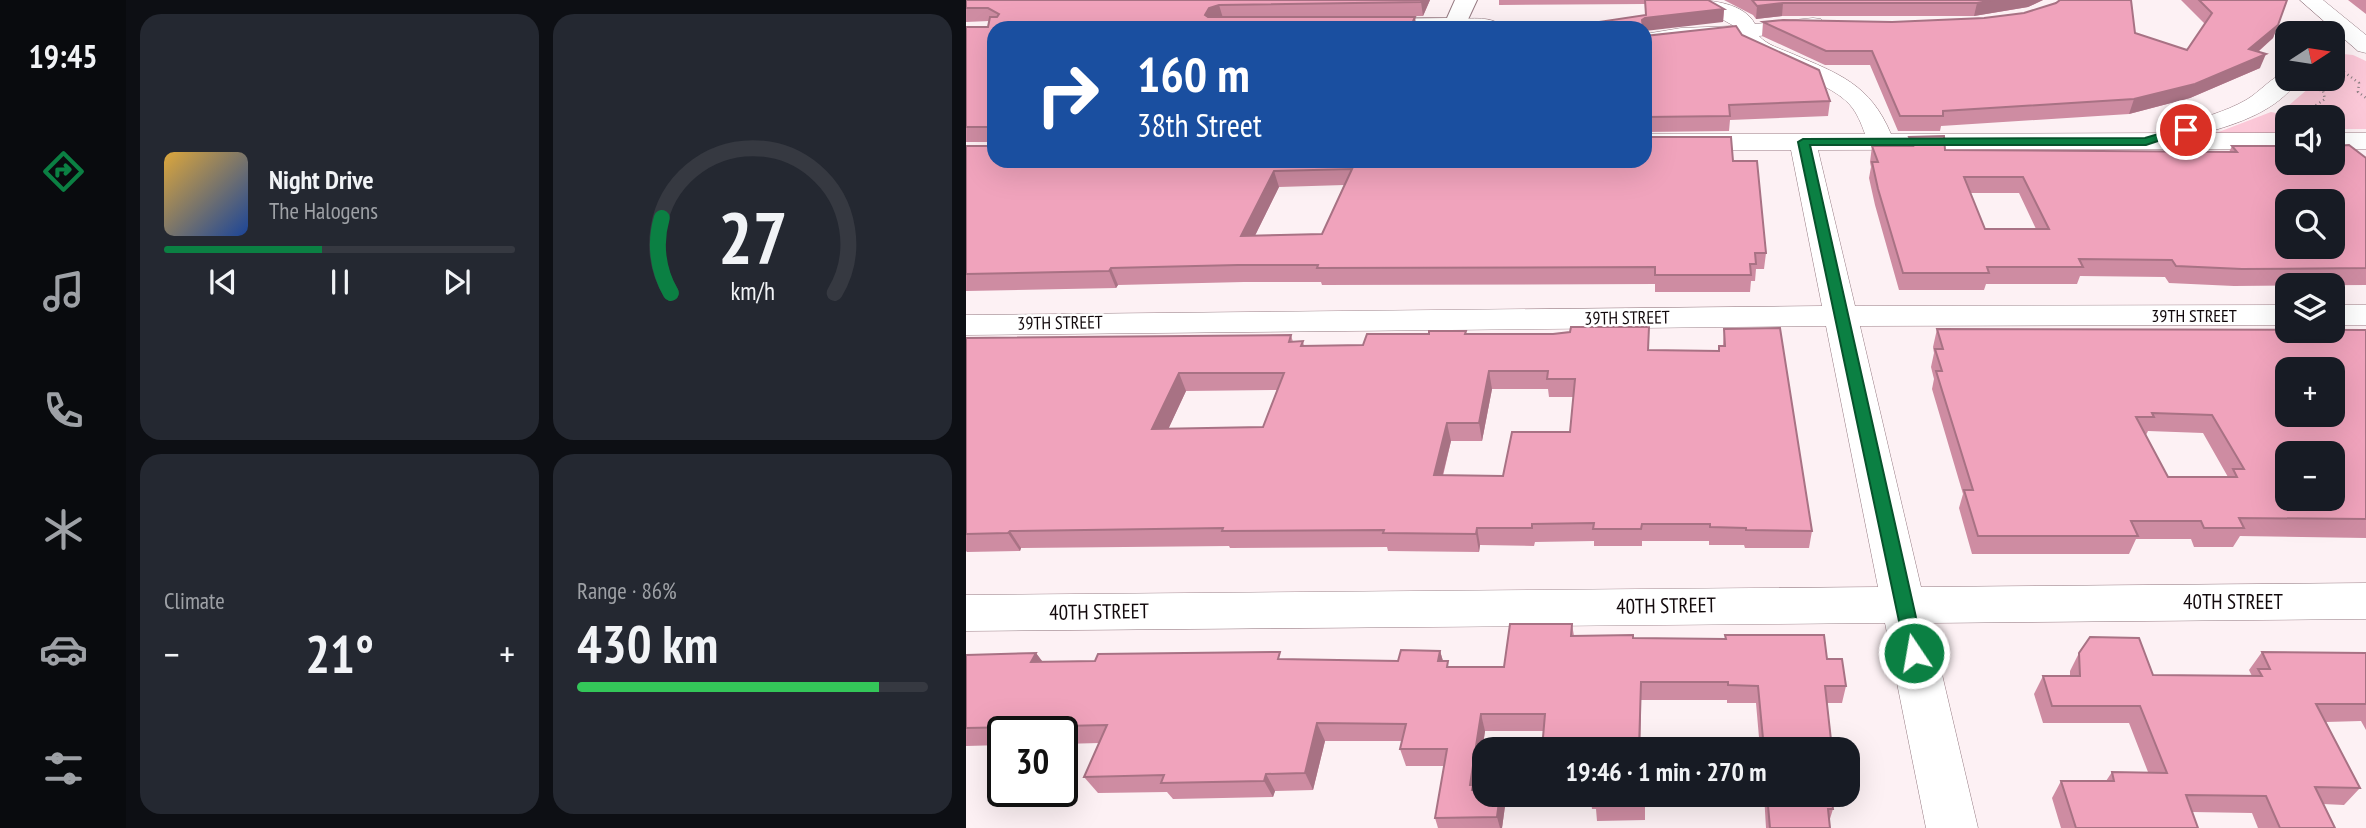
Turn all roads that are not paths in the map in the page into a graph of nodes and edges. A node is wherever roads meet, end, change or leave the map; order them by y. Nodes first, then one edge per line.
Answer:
1 (1466, 0) edge
2 (1702, 0) edge
3 (2309, 0) edge
4 (1457, 21) edge
5 (2335, 21) edge
6 (1834, 24) edge
7 (2345, 25) edge
8 (2366, 25) edge
9 (2345, 29) edge
10 (1746, 32) junction
11 (1652, 40) edge
12 (2345, 47) edge
13 (2366, 47) edge
14 (2284, 91) edge
15 (2275, 141) edge
16 (2345, 141) edge
17 (2366, 141) edge
18 (1652, 142) edge
19 (1803, 142) junction
20 (1881, 142) junction
21 (2146, 142) junction
22 (2275, 315) edge
23 (2345, 315) edge
24 (2366, 315) edge
25 (1841, 316) junction
26 (966, 325) edge
27 (2366, 601) edge
28 (1903, 604) junction
29 (966, 614) edge
30 (1952, 828) edge

1 - 4 street
2 - 10 street
3 - 5 street
6 - 10 street
7 - 8 street
9 - 13 street
10 - 11 street
10 - 20 street
12 - 13 street
14 - 21 street
15 - 21 street
16 - 17 street
18 - 19 street
19 - 20 street
19 - 25 street
20 - 21 street
22 - 25 street, 39TH STREET
23 - 24 street
25 - 26 street, 39TH STREET
25 - 28 street
27 - 28 street, 40TH STREET
28 - 29 street, 40TH STREET
28 - 30 street

